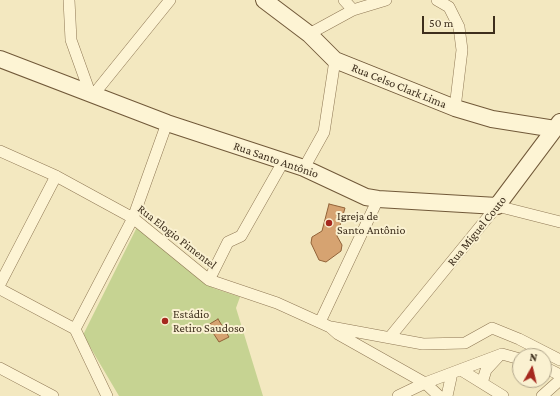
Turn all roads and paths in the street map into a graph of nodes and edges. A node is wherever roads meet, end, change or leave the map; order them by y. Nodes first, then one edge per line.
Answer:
1 (69, 0) edge
2 (170, 0) edge
3 (264, 0) edge
4 (344, 0) edge
5 (386, 0) edge
6 (437, 0) edge
7 (353, 10) junction
8 (309, 34) junction
9 (0, 59) edge
10 (335, 60) junction
11 (92, 93) junction
12 (455, 108) junction
13 (167, 124) junction
14 (557, 125) edge
15 (0, 151) edge
16 (283, 162) junction
17 (304, 168) junction
18 (56, 176) junction
19 (378, 199) junction
20 (497, 206) junction
21 (133, 218) junction
22 (560, 222) edge
23 (209, 280) junction
24 (0, 284) edge
25 (0, 289) edge
26 (325, 325) junction
27 (74, 329) junction
28 (390, 337) junction
29 (502, 354) junction
30 (512, 357) edge
31 (560, 360) edge
32 (0, 368) edge
33 (457, 371) junction
34 (560, 380) edge
35 (425, 383) junction
36 (482, 383) junction
37 (53, 396) edge
38 (107, 396) edge
39 (398, 396) edge
40 (440, 396) edge
41 (447, 396) edge
42 (503, 396) edge
43 (542, 396) edge

1 - 11 street
2 - 11 street
3 - 8 street, Rua Celso Clark Lima
4 - 7 street
5 - 7 street
6 - 12 street
7 - 8 street
8 - 10 street, Rua Celso Clark Lima
9 - 11 street, Rua Santo Antônio
10 - 12 street, Rua Celso Clark Lima
10 - 17 street
11 - 13 street, Rua Santo Antônio
12 - 14 street, Rua Celso Clark Lima
13 - 16 street, Rua Santo Antônio
13 - 21 street
14 - 20 street, Rua Miguel Couto
15 - 18 street, Rua Elogio Pimentel
16 - 17 street, Rua Santo Antônio
16 - 23 street
17 - 19 street, Rua Santo Antônio
18 - 21 street, Rua Elogio Pimentel
18 - 24 street
19 - 20 street, Rua Santo Antônio
19 - 26 street
20 - 22 street, Rua Santo Antônio
20 - 28 street, Rua Miguel Couto
21 - 23 street, Rua Elogio Pimentel
21 - 27 street
23 - 26 street, Rua Elogio Pimentel
25 - 27 street
26 - 28 street
26 - 35 street, Rua Elogio Pimentel
27 - 38 street
28 - 31 street
29 - 30 street
29 - 33 street
29 - 36 street
32 - 37 street
33 - 35 street
33 - 36 street
33 - 41 street
34 - 43 street
35 - 39 street
35 - 40 street, Rua Elogio Pimentel
36 - 42 street

